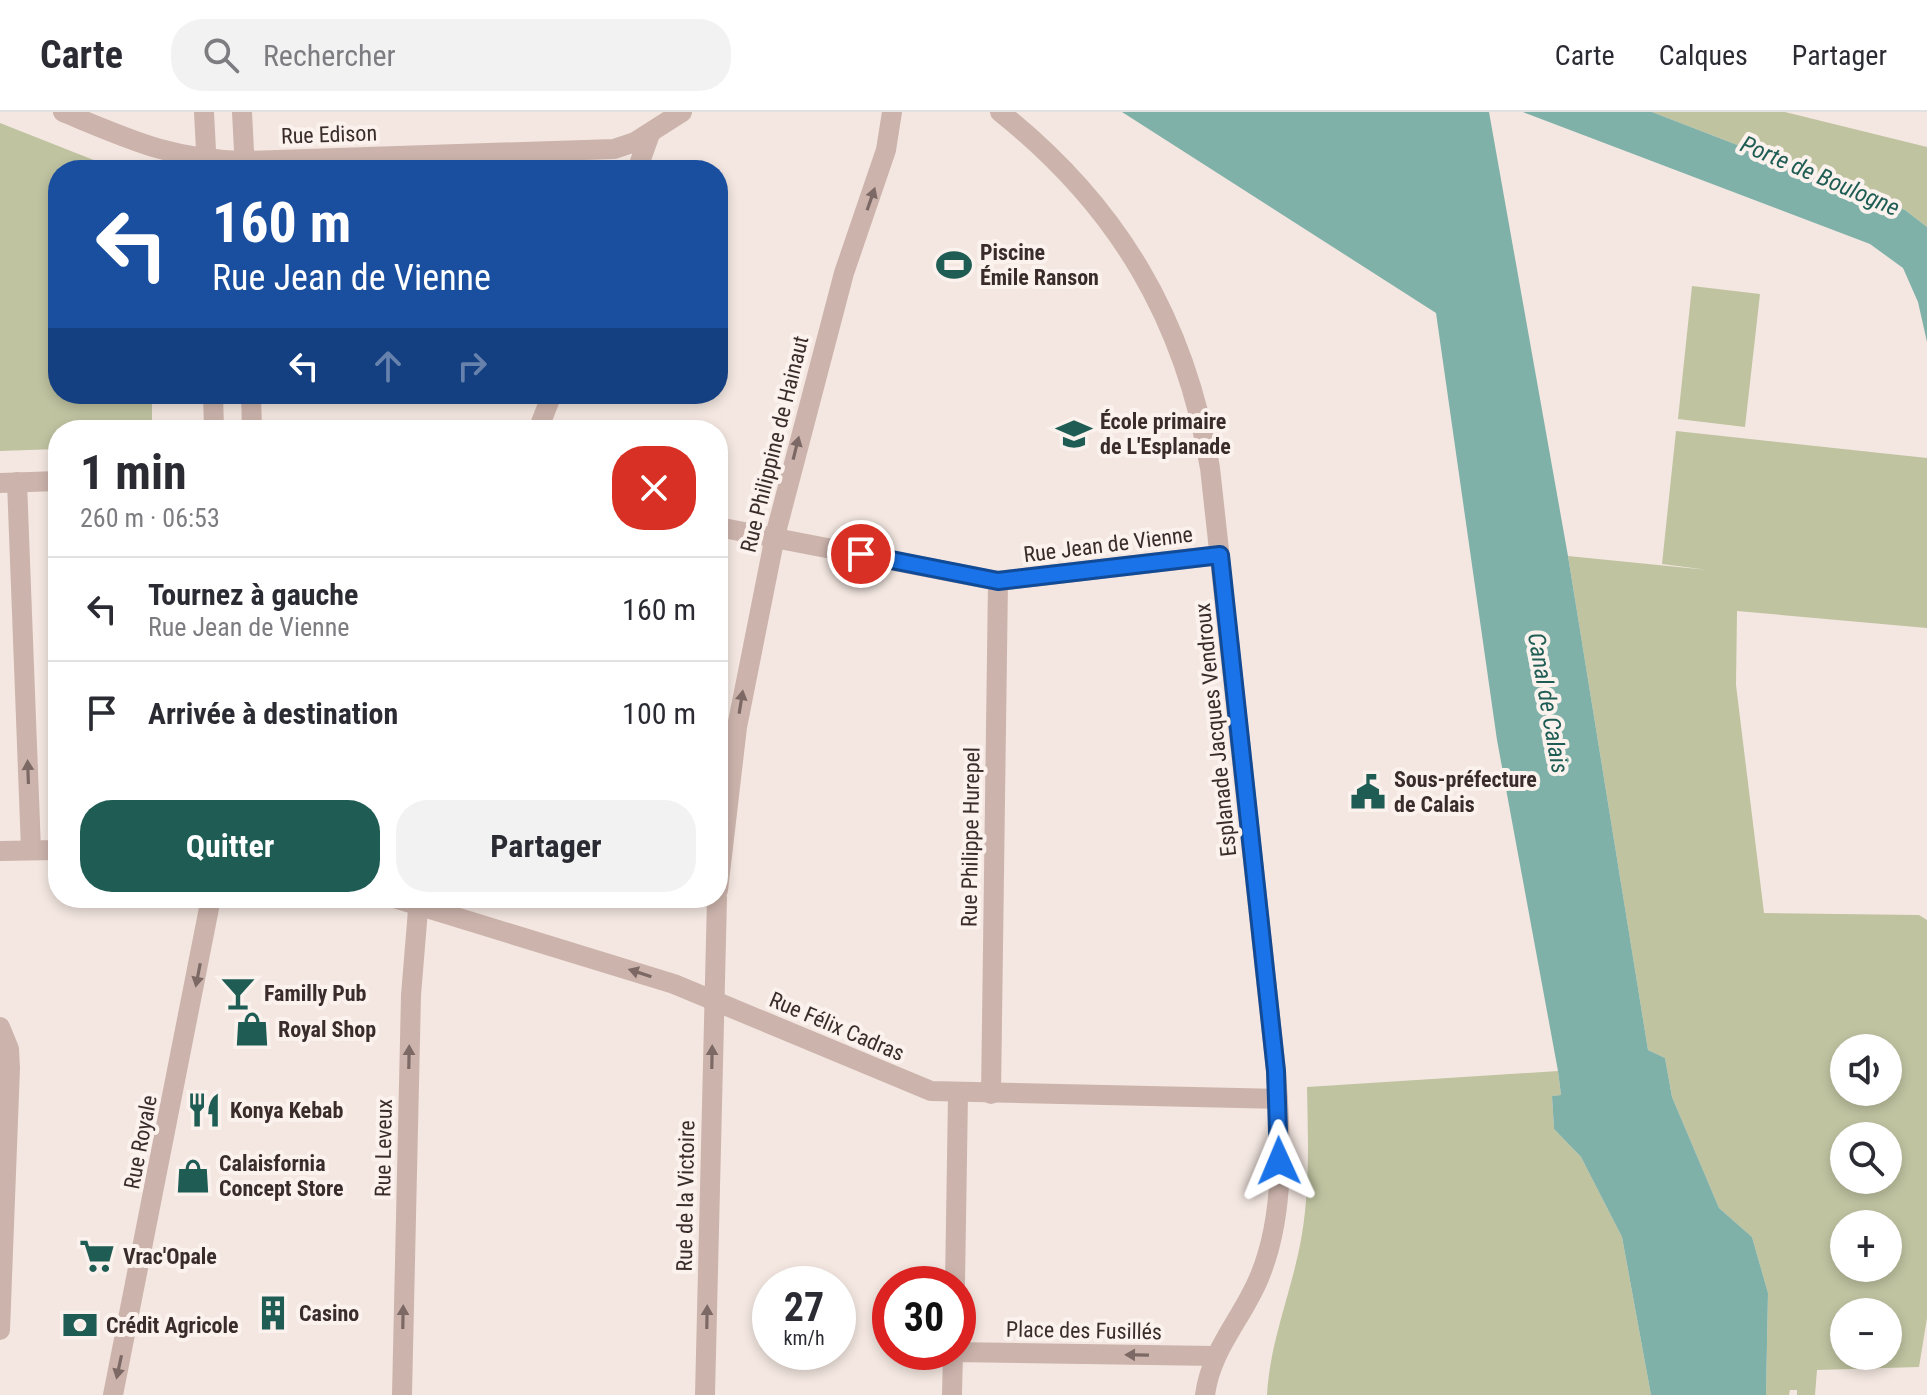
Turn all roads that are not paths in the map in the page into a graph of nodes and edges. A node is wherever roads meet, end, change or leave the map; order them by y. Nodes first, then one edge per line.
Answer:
1 (63, 112) edge
2 (204, 112) edge
3 (242, 112) edge
4 (682, 112) edge
5 (892, 112) edge
6 (1000, 112) edge
7 (650, 134) junction
8 (189, 160) edge
9 (206, 160) edge
10 (244, 160) edge
11 (360, 160) edge
12 (641, 160) edge
13 (48, 481) edge
14 (8, 483) edge
15 (728, 529) edge
16 (775, 536) junction
17 (1220, 555) junction
18 (998, 581) junction
19 (728, 809) edge
20 (31, 850) junction
21 (48, 850) edge
22 (0, 851) edge
23 (209, 908) edge
24 (418, 908) edge
25 (440, 908) edge
26 (717, 908) edge
27 (714, 998) junction
28 (0, 1027) edge
29 (958, 1094) junction
30 (991, 1094) junction
31 (1278, 1099) junction
32 (955, 1266) edge
33 (0, 1330) edge
34 (976, 1352) edge
35 (1215, 1356) junction
36 (953, 1370) edge
37 (113, 1395) edge
38 (402, 1395) edge
39 (705, 1395) edge
40 (952, 1395) edge
41 (1205, 1395) edge

1 - 8 street, Rue Edison
2 - 9 street
3 - 10 street
4 - 7 street, Rue Edison
16 -> 5 street, Rue Philippine de Hainaut
6 - 17 street, Esplanade Jacques Vendroux
7 - 11 street, Rue Edison
7 - 12 street
13 - 14 street
20 -> 14 street
15 - 16 street, Rue Jean de Vienne
16 - 18 street, Rue Jean de Vienne
19 -> 16 street, Rue Philippine de Hainaut
17 - 18 street, Rue Jean de Vienne
17 - 31 street, Esplanade Jacques Vendroux
18 - 30 street, Rue Philippe Hurepel
20 - 21 street
20 - 22 street
23 -> 37 street, Rue Royale
38 -> 24 street, Rue Leveux
27 -> 25 street, Rue Félix Cadras
26 - 27 street
27 - 29 street, Rue Félix Cadras
39 -> 27 street, Rue de la Victoire
28 - 33 street
29 - 30 street, Rue Félix Cadras
29 - 32 street
30 - 31 street, Rue Félix Cadras
31 - 35 street, Esplanade Jacques Vendroux
35 -> 34 street, Place des Fusillés
35 - 41 street, Esplanade Jacques Vendroux
36 - 40 street

